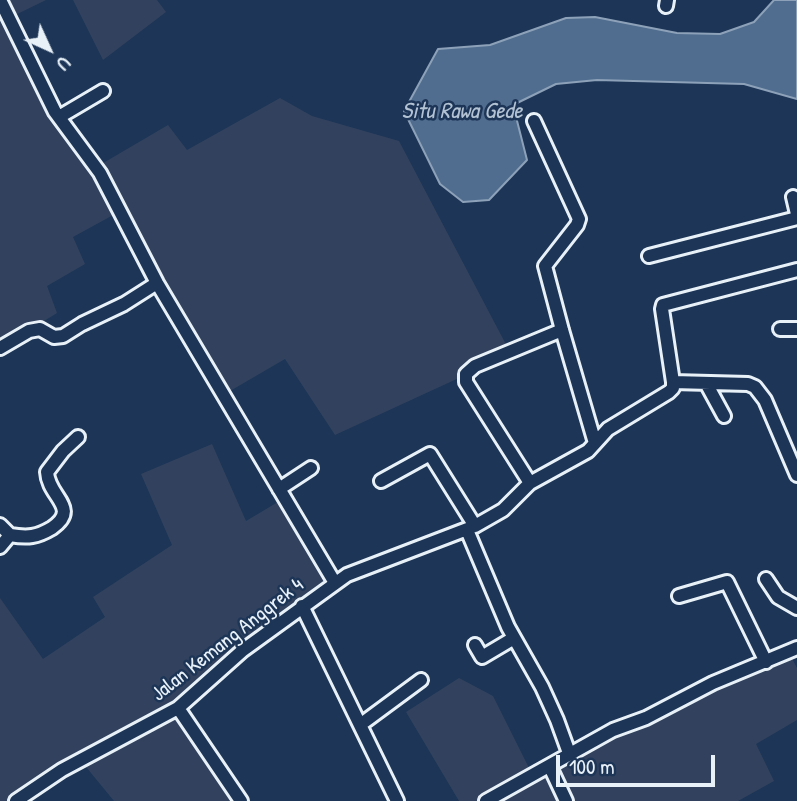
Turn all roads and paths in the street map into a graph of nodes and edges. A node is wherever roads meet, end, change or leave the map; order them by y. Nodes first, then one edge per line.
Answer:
1 (0, 0) edge
2 (103, 91) dead end
3 (60, 117) junction
4 (534, 121) dead end
5 (793, 197) dead end
6 (797, 216) edge
7 (649, 256) dead end
8 (797, 270) edge
9 (157, 283) junction
10 (797, 328) edge
11 (780, 329) dead end
12 (562, 330) junction
13 (0, 348) edge
14 (673, 382) junction
15 (706, 383) junction
16 (724, 416) dead end
17 (78, 437) dead end
18 (595, 443) junction
19 (311, 468) dead end
20 (797, 474) edge
21 (381, 481) dead end
22 (530, 483) junction
23 (279, 489) junction
24 (0, 524) edge
25 (471, 528) junction
26 (10, 536) junction
27 (0, 547) edge
28 (765, 579) dead end
29 (335, 583) junction
30 (679, 596) dead end
31 (302, 606) junction
32 (797, 608) edge
33 (514, 638) junction
34 (475, 645) dead end
35 (797, 648) edge
36 (765, 662) junction
37 (421, 680) dead end
38 (178, 708) junction
39 (360, 726) junction
40 (569, 753) junction
41 (550, 767) junction
42 (16, 801) edge
43 (241, 801) edge
44 (397, 801) edge
45 (486, 801) edge
46 (566, 801) edge

1 - 3 street
2 - 3 street
3 - 9 street
4 - 12 street
5 - 6 street
6 - 7 street
8 - 14 street
9 - 13 street
9 - 23 street
10 - 11 street
12 - 18 street
12 - 22 street
14 - 15 street
14 - 18 street, Jalan Kemang Anggrek 4
15 - 16 street
15 - 20 street
17 - 26 street
18 - 22 street, Jalan Kemang Anggrek 4
19 - 23 street
21 - 25 street
22 - 25 street, Jalan Kemang Anggrek 4
23 - 29 street
24 - 26 street
25 - 29 street, Jalan Kemang Anggrek 4
25 - 33 street
26 - 27 street
28 - 32 street
29 - 31 street, Jalan Kemang Anggrek 4
30 - 36 street
31 - 38 street, Jalan Kemang Anggrek 4
31 - 39 street
33 - 34 street
33 - 40 street
35 - 36 street
36 - 40 street
37 - 39 street
38 - 42 street, Jalan Kemang Anggrek 4
38 - 43 street
39 - 44 street
40 - 41 street
41 - 45 street
41 - 46 street

